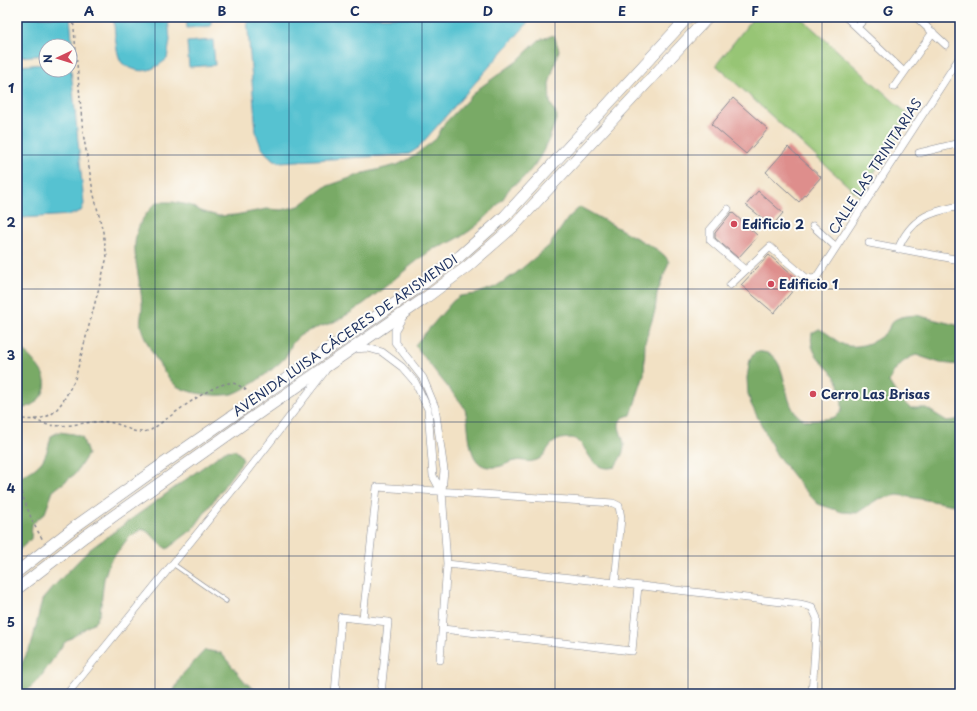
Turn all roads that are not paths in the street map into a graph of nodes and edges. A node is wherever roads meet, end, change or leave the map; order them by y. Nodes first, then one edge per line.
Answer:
1 (688, 17) edge
2 (708, 17) edge
3 (846, 17) edge
4 (866, 17) edge
5 (916, 17) edge
6 (857, 27) junction
7 (933, 32) junction
8 (946, 45) dead end
9 (960, 57) edge
10 (904, 72) junction
11 (894, 87) dead end
12 (960, 143) edge
13 (919, 153) dead end
14 (960, 206) edge
15 (728, 209) dead end
16 (813, 226) dead end
17 (869, 243) dead end
18 (836, 247) junction
19 (898, 249) junction
20 (960, 260) edge
21 (745, 270) junction
22 (730, 285) dead end
23 (406, 312) junction
24 (352, 349) junction
25 (329, 365) junction
26 (426, 394) junction
27 (442, 457) junction
28 (431, 458) junction
29 (442, 491) junction
30 (173, 564) junction
31 (447, 564) junction
32 (17, 572) edge
33 (615, 583) junction
34 (638, 586) junction
35 (17, 589) edge
36 (226, 602) dead end
37 (363, 618) junction
38 (442, 628) junction
39 (440, 660) dead end
40 (66, 694) edge
41 (335, 694) edge
42 (381, 694) edge
43 (812, 694) edge

1 - 32 main road, AVENIDA LUISA CÁCERES DE ARISMENDI
2 - 23 main road, AVENIDA LUISA CÁCERES DE ARISMENDI
3 - 6 street
4 - 6 street
5 - 7 street
6 - 10 street
7 - 8 street
7 - 10 street
9 - 18 street, CALLE LAS TRINITARIAS
10 - 11 street
12 - 13 street
14 - 19 street
15 - 21 street
16 - 18 street
17 - 19 street
18 - 21 street, CALLE LAS TRINITARIAS
19 - 20 street
21 - 22 street
23 - 24 main road, AVENIDA LUISA CÁCERES DE ARISMENDI
23 - 26 street
24 - 25 main road, AVENIDA LUISA CÁCERES DE ARISMENDI
24 - 26 street
25 - 30 street
25 - 35 main road, AVENIDA LUISA CÁCERES DE ARISMENDI
26 - 27 street
26 - 28 street
27 - 28 street
27 - 29 street
28 - 29 street
29 - 31 street
29 - 33 street
29 - 37 street
30 - 36 lane
30 - 40 street
31 - 33 street
31 - 38 street
33 - 34 street
34 - 38 street
34 - 43 street
37 - 41 street
37 - 42 street
38 - 39 street

